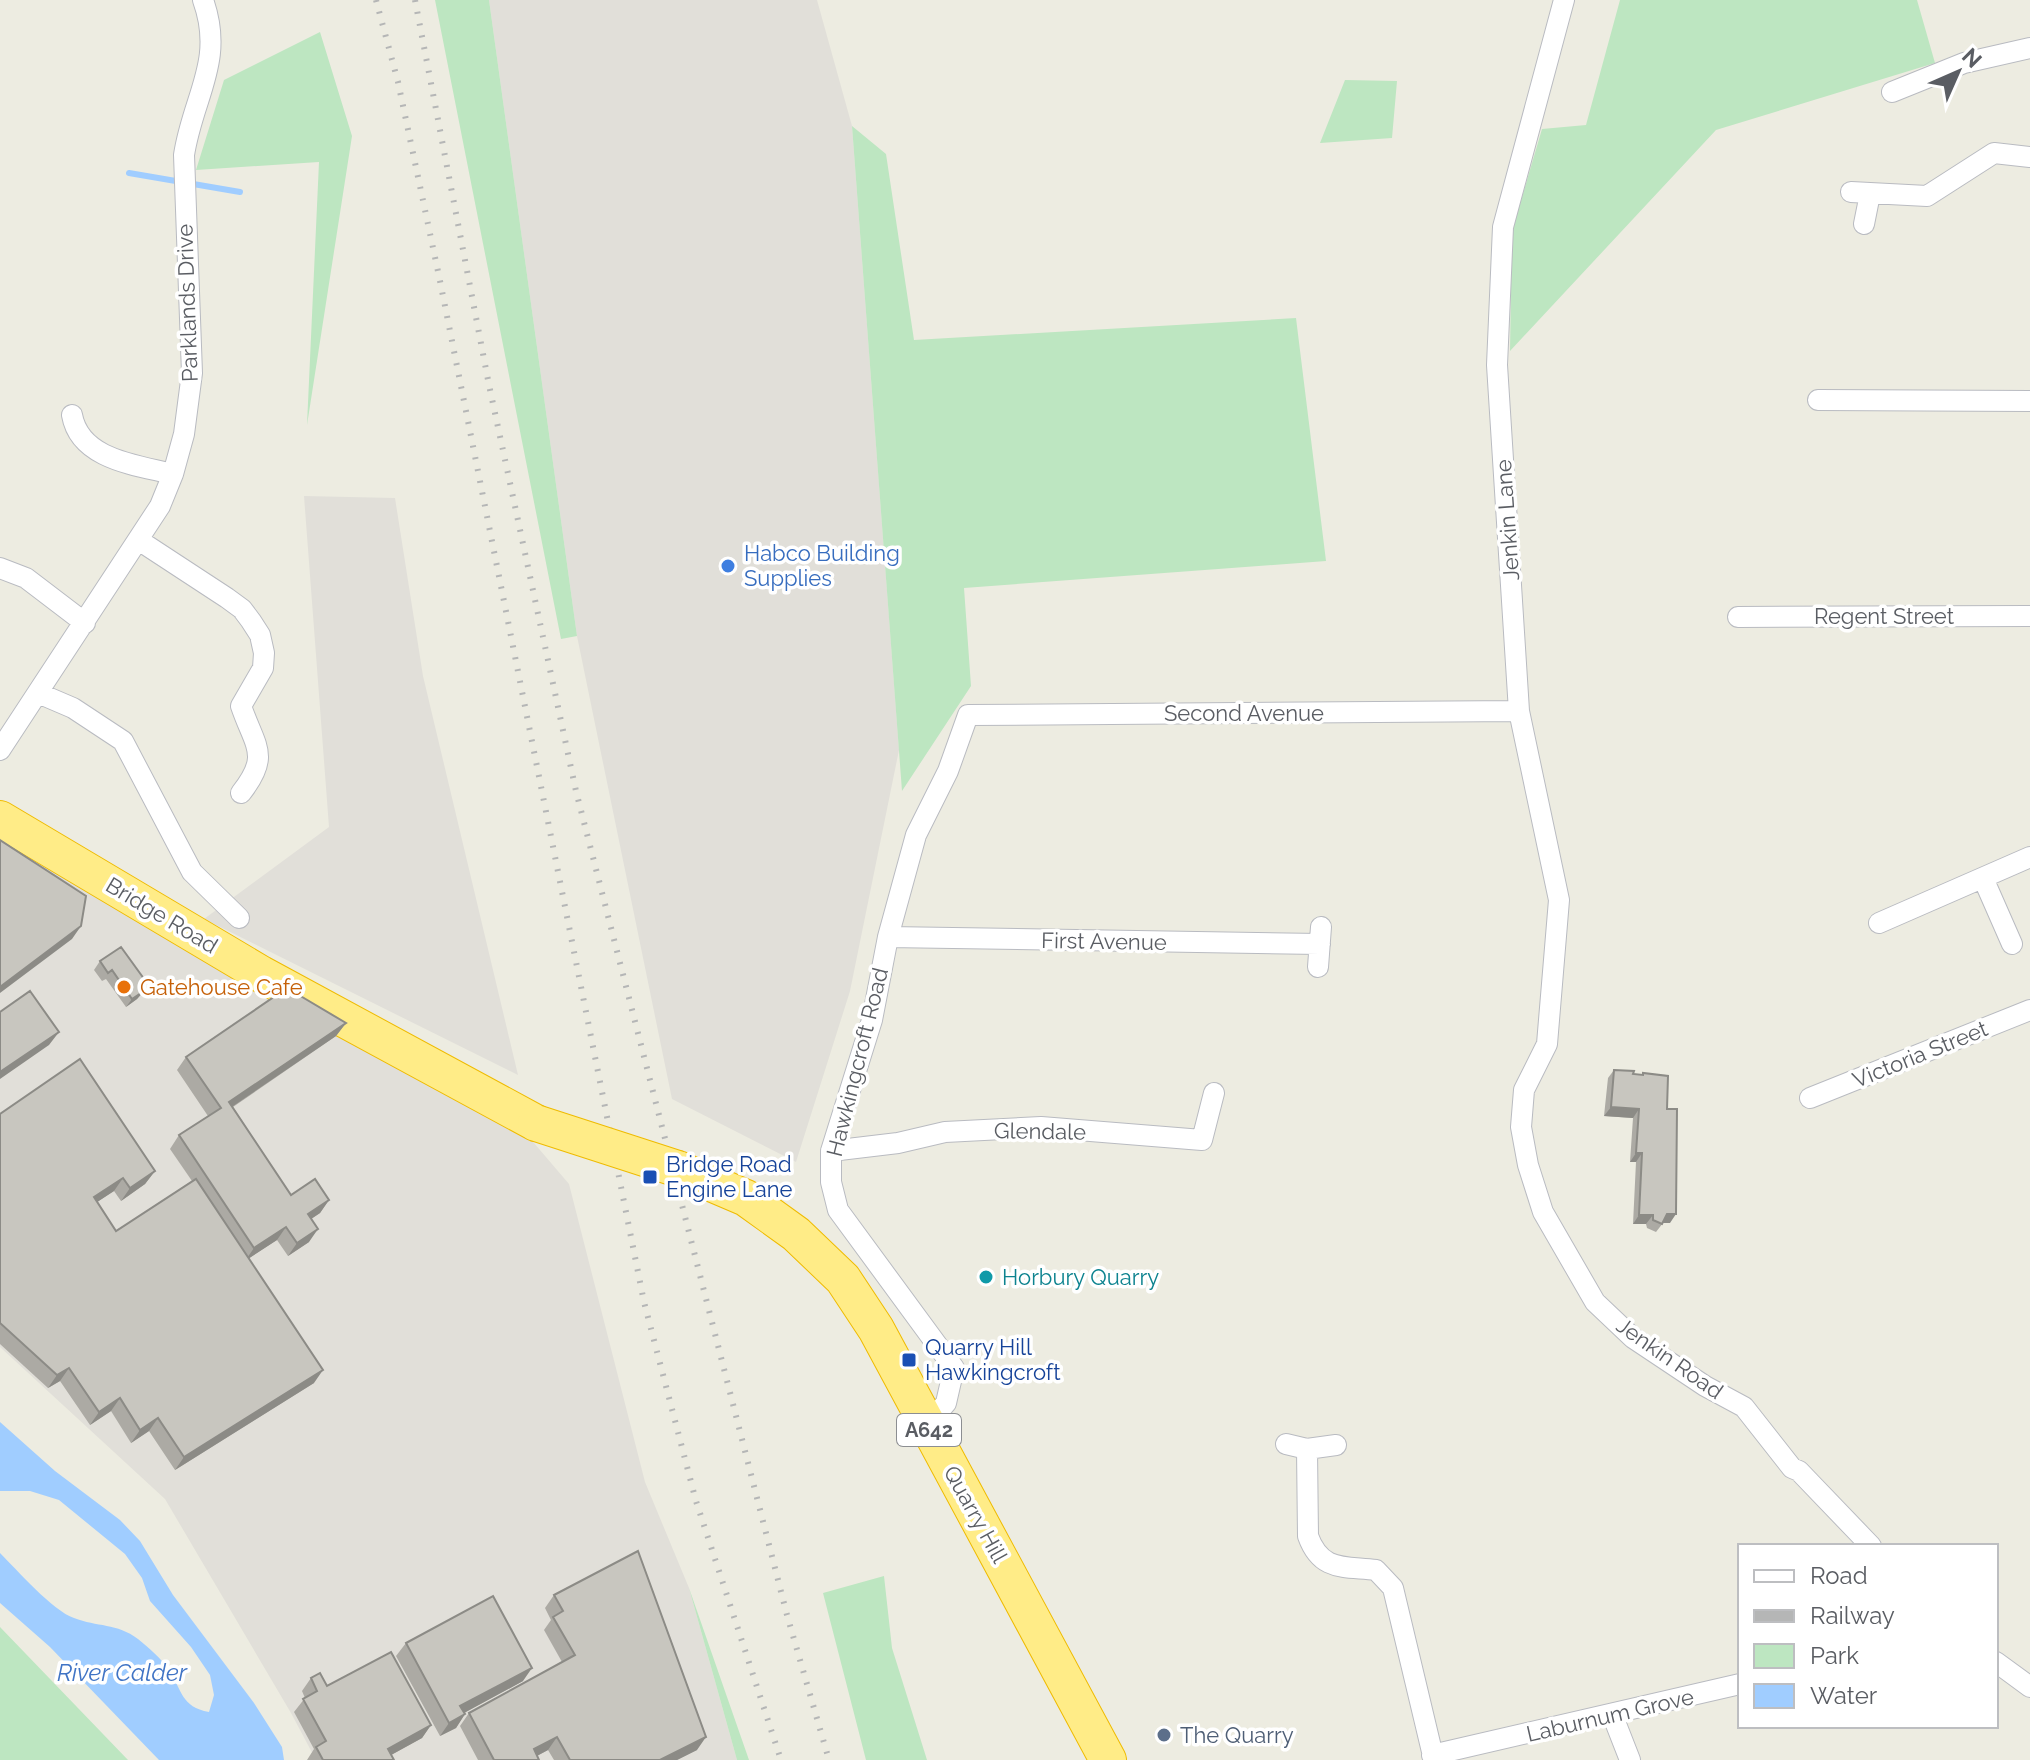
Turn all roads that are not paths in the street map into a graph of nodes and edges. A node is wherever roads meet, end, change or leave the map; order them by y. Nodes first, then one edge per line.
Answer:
1 (203, 0) edge
2 (1564, 0) edge
3 (2030, 48) edge
4 (1892, 92) dead end
5 (2030, 157) edge
6 (1864, 224) dead end
7 (1818, 400) dead end
8 (2030, 401) edge
9 (72, 415) dead end
10 (173, 474) junction
11 (140, 541) junction
12 (0, 568) edge
13 (2030, 616) edge
14 (1738, 617) dead end
15 (85, 623) junction
16 (38, 693) junction
17 (1519, 711) junction
18 (968, 715) joint
19 (0, 750) edge
20 (241, 793) dead end
21 (0, 819) edge
22 (2030, 857) edge
23 (1983, 878) junction
24 (239, 918) dead end
25 (1879, 923) dead end
26 (888, 937) junction
27 (2012, 944) dead end
28 (1318, 967) dead end
29 (2030, 1010) edge
30 (1547, 1044) joint
31 (1214, 1093) dead end
32 (1810, 1098) dead end
33 (831, 1151) junction
34 (678, 1169) joint
35 (927, 1425) junction
36 (1286, 1444) dead end
37 (1336, 1445) dead end
38 (1307, 1449) junction
39 (1869, 1544) edge
40 (1998, 1663) edge
41 (1738, 1684) edge
42 (2030, 1687) edge
43 (1612, 1714) junction
44 (1433, 1758) edge
45 (1108, 1760) edge
46 (1630, 1760) edge

1 - 10 street, Parklands Drive
2 - 17 street, Jenkin Lane
3 - 4 street
5 - 6 street
7 - 8 street
9 - 10 street
10 - 11 street, Parklands Drive
11 - 15 street, Parklands Drive
11 - 20 street
12 - 15 street
13 - 14 street, Regent Street
15 - 16 street, Parklands Drive
16 - 19 street, Parklands Drive
16 - 24 street
17 - 18 street, Second Avenue
17 - 30 street, Jenkin Lane
18 - 26 street, Hawkingcroft Road
21 - 34 highway, Bridge Road / A642, bridge
22 - 23 street
23 - 25 street
23 - 27 street
26 - 28 street, First Avenue
26 - 33 street, Hawkingcroft Road
29 - 32 street, Victoria Street
30 - 39 street, Jenkin Road
31 - 33 street, Glendale
33 - 35 street, Hawkingcroft Road
34 - 35 highway, Quarry Hill / A642
35 - 45 highway, Quarry Hill / A642
36 - 38 street
37 - 38 street
38 - 44 street, Laburnum Grove
40 - 42 street
41 - 43 street, Laburnum Grove
43 - 44 street, Laburnum Grove
43 - 46 street

